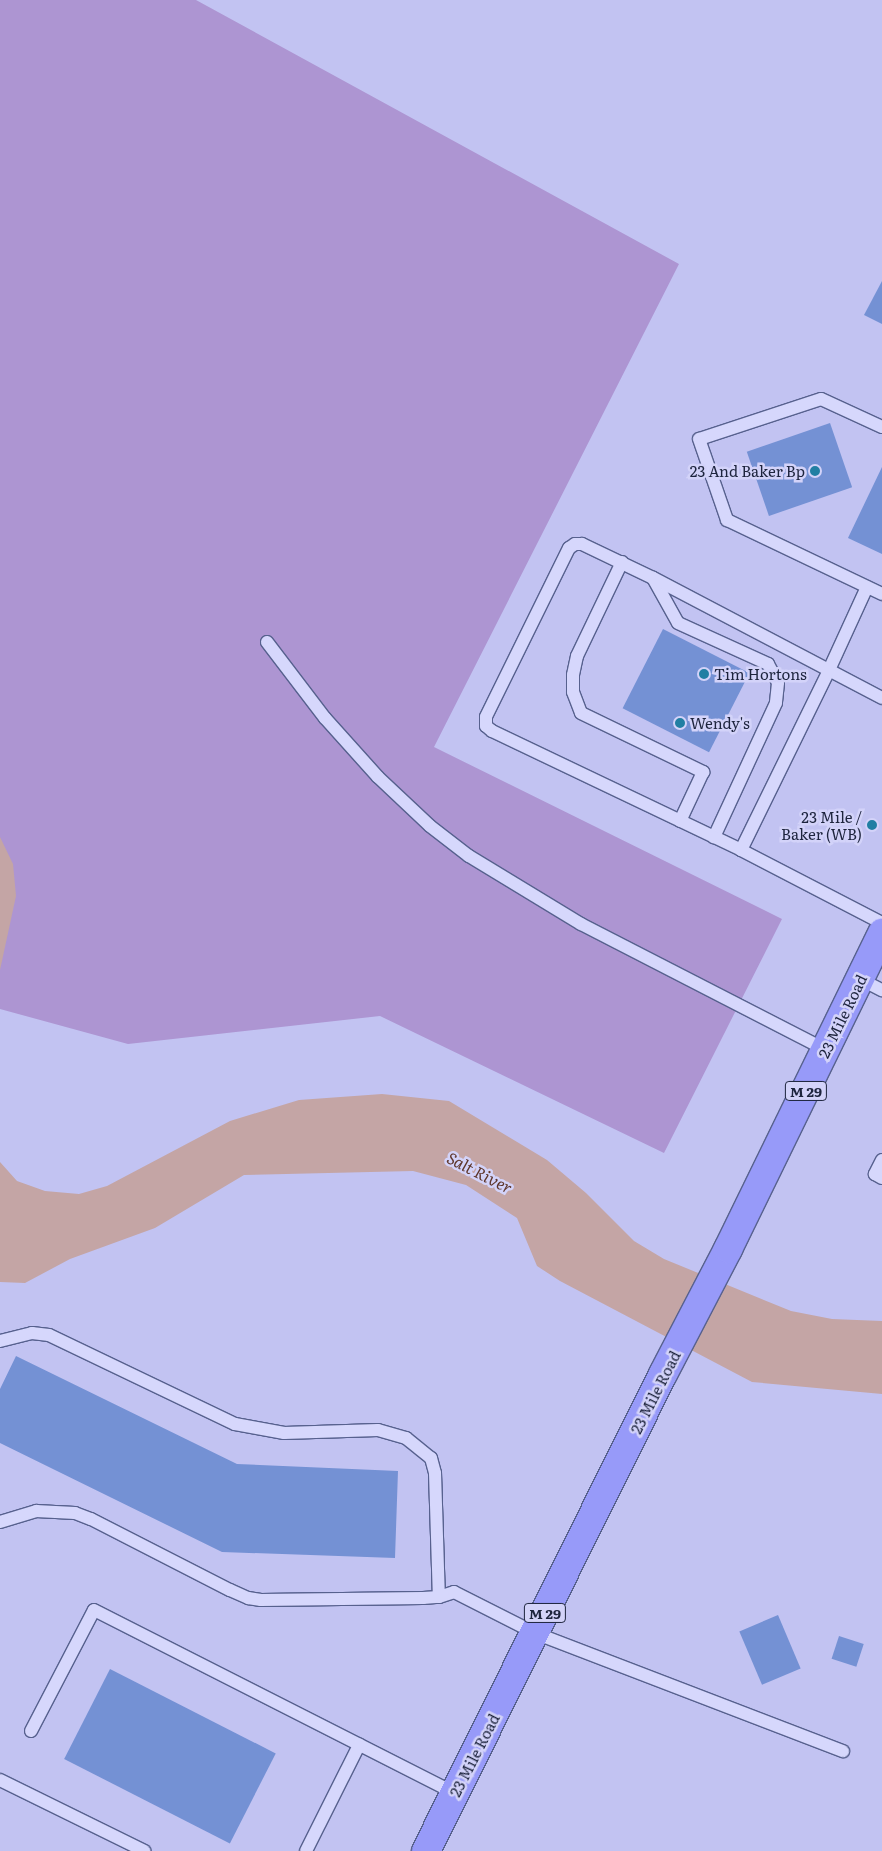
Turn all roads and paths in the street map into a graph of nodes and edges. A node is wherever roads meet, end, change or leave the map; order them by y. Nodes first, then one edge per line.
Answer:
1 (882, 427) edge
2 (622, 562) junction
3 (653, 578) junction
4 (867, 587) junction
5 (882, 594) edge
6 (268, 642) dead end
7 (829, 670) junction
8 (882, 698) edge
9 (680, 821) junction
10 (714, 837) junction
11 (741, 850) junction
12 (882, 923) edge
13 (882, 933) edge
14 (871, 985) edge
15 (826, 1050) junction
16 (882, 1160) edge
17 (882, 1178) edge
18 (0, 1341) edge
19 (0, 1522) edge
20 (439, 1597) junction
21 (535, 1633) junction
22 (31, 1731) dead end
23 (359, 1745) junction
24 (843, 1752) dead end
25 (0, 1780) edge
26 (454, 1793) junction
27 (144, 1851) edge
28 (306, 1851) edge
29 (426, 1851) edge

1 - 4 lane
2 - 3 lane
2 - 9 lane
2 - 9 lane
3 - 7 lane
3 - 10 lane
4 - 5 lane
4 - 7 lane
6 - 15 lane
7 - 8 lane
7 - 11 lane
9 - 10 lane
10 - 11 lane
11 - 12 lane
13 - 14 main road, 23 Mile Road / M 29
14 - 15 main road, 23 Mile Road / M 29
15 - 21 main road, 23 Mile Road / M 29
16 - 17 lane
18 - 20 lane
19 - 20 lane
20 - 21 lane
21 - 24 lane
21 - 26 main road, 23 Mile Road / M 29
22 - 23 lane
23 - 26 lane
23 - 28 lane
25 - 27 lane
26 - 29 main road, 23 Mile Road / M 29

